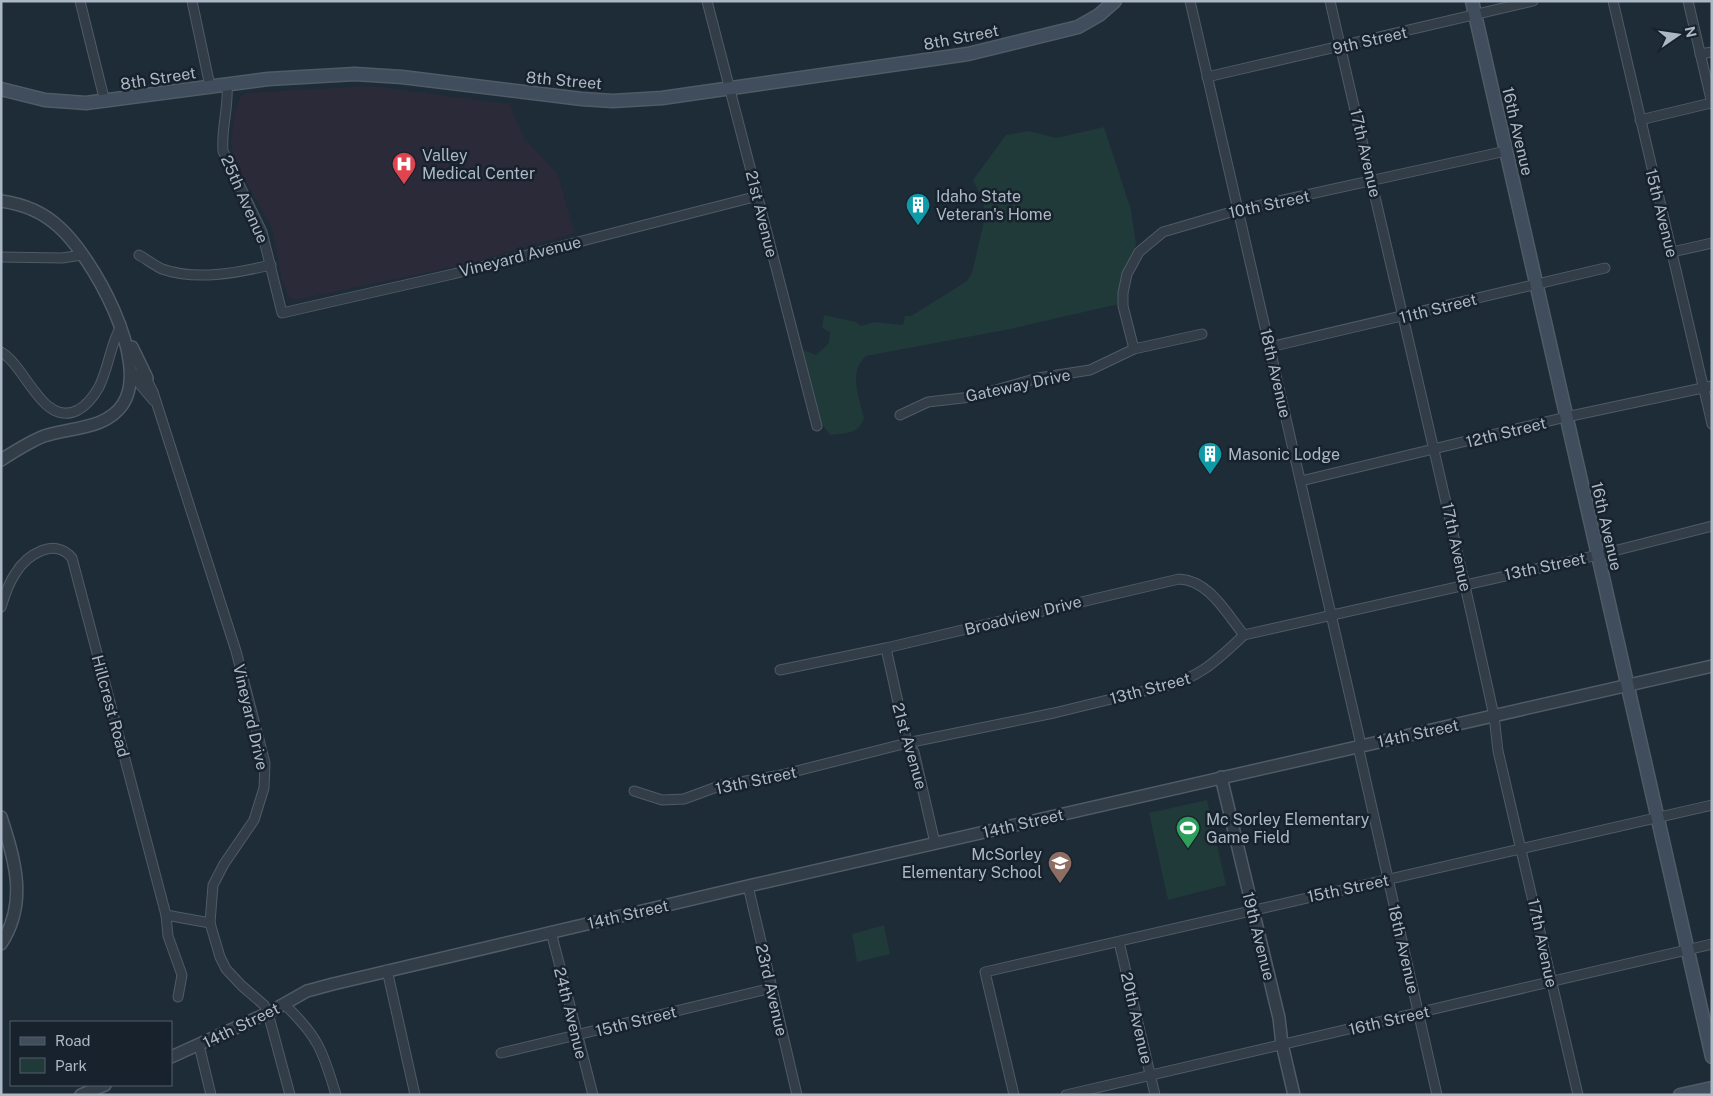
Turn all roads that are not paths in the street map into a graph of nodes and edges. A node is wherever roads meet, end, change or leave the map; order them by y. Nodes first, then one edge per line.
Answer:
1 (80, 1) edge
2 (192, 1) edge
3 (707, 1) edge
4 (1115, 1) edge
5 (1190, 1) edge
6 (1330, 1) edge
7 (1472, 1) edge
8 (1533, 1) edge
9 (1613, 1) edge
10 (1688, 1) edge
11 (1475, 16) junction
12 (1340, 47) junction
13 (1712, 52) edge
14 (1700, 54) junction
15 (1207, 77) junction
16 (226, 84) junction
17 (210, 86) junction
18 (730, 88) junction
19 (1, 89) edge
20 (104, 102) junction
21 (1712, 104) edge
22 (1640, 120) junction
23 (1506, 151) junction
24 (1373, 182) junction
25 (758, 196) junction
26 (1, 201) edge
27 (1238, 210) junction
28 (1712, 242) edge
29 (1672, 252) junction
30 (82, 255) junction
31 (138, 255) dead end
32 (1, 257) edge
33 (271, 265) junction
34 (1605, 268) dead end
35 (1536, 284) junction
36 (282, 313) joint
37 (1402, 317) junction
38 (121, 326) junction
39 (1202, 334) dead end
40 (1270, 347) junction
41 (1134, 349) junction
42 (1, 352) edge
43 (130, 377) junction
44 (147, 378) junction
45 (1708, 387) edge
46 (154, 401) junction
47 (900, 415) dead end
48 (1566, 417) junction
49 (1712, 424) edge
50 (817, 426) dead end
51 (1436, 450) junction
52 (1, 460) edge
53 (1301, 481) junction
54 (1712, 526) edge
55 (1598, 555) junction
56 (1465, 584) junction
57 (1, 607) edge
58 (1331, 616) junction
59 (1244, 635) junction
60 (886, 648) junction
61 (1712, 666) edge
62 (780, 670) dead end
63 (1627, 686) junction
64 (1494, 716) junction
65 (907, 743) junction
66 (1359, 745) junction
67 (1221, 777) junction
68 (634, 791) dead end
69 (1712, 805) edge
70 (1, 817) edge
71 (1657, 818) junction
72 (935, 843) junction
73 (1522, 850) junction
74 (1388, 879) junction
75 (748, 886) junction
76 (1252, 909) junction
77 (166, 915) junction
78 (210, 923) junction
79 (551, 932) junction
80 (1119, 942) junction
81 (1, 944) edge
82 (1712, 944) edge
83 (1687, 949) junction
84 (386, 970) junction
85 (1551, 982) junction
86 (772, 988) junction
87 (178, 997) dead end
88 (284, 1004) junction
89 (268, 1013) junction
90 (1419, 1013) junction
91 (577, 1035) junction
92 (1282, 1044) junction
93 (199, 1045) junction
94 (501, 1053) dead end
95 (172, 1057) edge
96 (1712, 1058) edge
97 (1150, 1074) junction
98 (103, 1086) edge
99 (1712, 1088) edge
100 (81, 1095) edge
101 (211, 1095) edge
102 (290, 1095) edge
103 (336, 1095) edge
104 (415, 1095) edge
105 (593, 1095) edge
106 (798, 1095) edge
107 (1014, 1095) edge
108 (1066, 1095) edge
109 (1155, 1095) edge
110 (1294, 1095) edge
111 (1437, 1095) edge
112 (1578, 1095) edge
113 (1680, 1095) edge

1 - 20 street
2 - 17 street
3 - 18 street, 21st Avenue
4 - 18 main road, 8th Street
5 - 15 street, 18th Avenue
6 - 12 street, 17th Avenue
7 - 11 main road, 16th Avenue
8 - 11 street, 9th Street
9 - 22 street, 15th Avenue
10 - 14 street
11 - 12 street, 9th Street
11 - 23 main road, 16th Avenue
12 - 15 street, 9th Street
12 - 24 street, 17th Avenue
13 - 14 street
14 - 21 street
15 - 27 street, 18th Avenue
16 - 17 main road, 8th Street
16 - 18 main road, 8th Street
16 - 33 street, 25th Avenue
17 - 20 main road, 8th Street
18 - 25 street, 21st Avenue
19 - 20 main road, 8th Street
21 - 22 street
22 - 29 street, 15th Avenue
23 - 24 street, 10th Street
23 - 35 main road, 16th Avenue
24 - 27 street, 10th Street
24 - 37 street, 17th Avenue
25 - 36 street, Vineyard Avenue
25 - 50 street, 21st Avenue
26 - 30 street
27 - 40 street, 18th Avenue
27 - 41 street, 10th Street
28 - 29 street
29 - 45 street, 15th Avenue
30 - 32 street
30 - 38 street
31 - 33 street
33 - 36 street, 25th Avenue
34 - 35 street, 11th Street
35 - 37 street, 11th Street
35 - 48 main road, 16th Avenue
37 - 40 street, 11th Street
37 - 51 street, 17th Avenue
38 - 42 street
38 - 43 street
38 - 44 street
39 - 41 street, Gateway Drive
40 - 53 street, 18th Avenue
41 - 47 street, Gateway Drive
43 - 44 street
43 - 46 street, Vineyard Drive
43 - 52 street
44 - 46 street, Vineyard Drive
45 - 48 street, 12th Street
45 - 49 street, 15th Avenue
46 - 78 street, Vineyard Drive
48 - 51 street, 12th Street
48 - 55 main road, 16th Avenue
51 - 53 street, 12th Street
51 - 56 street, 17th Avenue
53 - 58 street, 18th Avenue
54 - 55 street, 13th Street
55 - 56 street, 13th Street
55 - 63 main road, 16th Avenue
56 - 58 street, 13th Street
56 - 64 street, 17th Avenue
57 - 77 street, Hillcrest Road
58 - 59 street, 13th Street
58 - 66 street, 18th Avenue
59 - 60 street, Broadview Drive
59 - 65 street, 13th Street
60 - 62 street, Broadview Drive
60 - 65 street, 21st Avenue
61 - 63 street, 14th Street
63 - 64 street, 14th Street
63 - 71 main road, 16th Avenue
64 - 66 street, 14th Street
64 - 73 street, 17th Avenue
65 - 68 street, 13th Street
65 - 72 street, 21st Avenue
66 - 67 street, 14th Street
66 - 74 street, 18th Avenue
67 - 72 street, 14th Street
67 - 76 street, 19th Avenue
69 - 71 street, 15th Street
70 - 81 street
71 - 73 street, 15th Street
71 - 83 main road, 16th Avenue
72 - 75 street, 14th Street
73 - 74 street, 15th Street
73 - 85 street, 17th Avenue
74 - 76 street, 15th Street
74 - 90 street, 18th Avenue
75 - 79 street, 14th Street
75 - 86 street, 23rd Avenue
76 - 80 street, 15th Street
76 - 92 street, 19th Avenue
77 - 78 street
77 - 87 street
78 - 89 street, Vineyard Drive
79 - 84 street, 14th Street
79 - 91 street, 24th Avenue
80 - 97 street, 20th Avenue
80 - 107 street, 15th Street
82 - 83 street, 16th Street
83 - 85 street, 16th Street
83 - 96 main road, 16th Avenue
84 - 88 street, 14th Street
84 - 104 street
85 - 90 street, 16th Street
85 - 112 street, 17th Avenue
86 - 91 street, 15th Street
86 - 106 street, 23rd Avenue
88 - 89 street, 14th Street
88 - 103 street
89 - 93 street, 14th Street
89 - 102 street
90 - 92 street, 16th Street
90 - 111 street, 18th Avenue
91 - 94 street, 15th Street
91 - 105 street, 24th Avenue
92 - 97 street, 16th Street
92 - 110 street, 19th Avenue
93 - 95 street, 14th Street
93 - 101 street
97 - 108 street, 16th Street
97 - 109 street, 20th Avenue
98 - 100 street
99 - 113 main road

